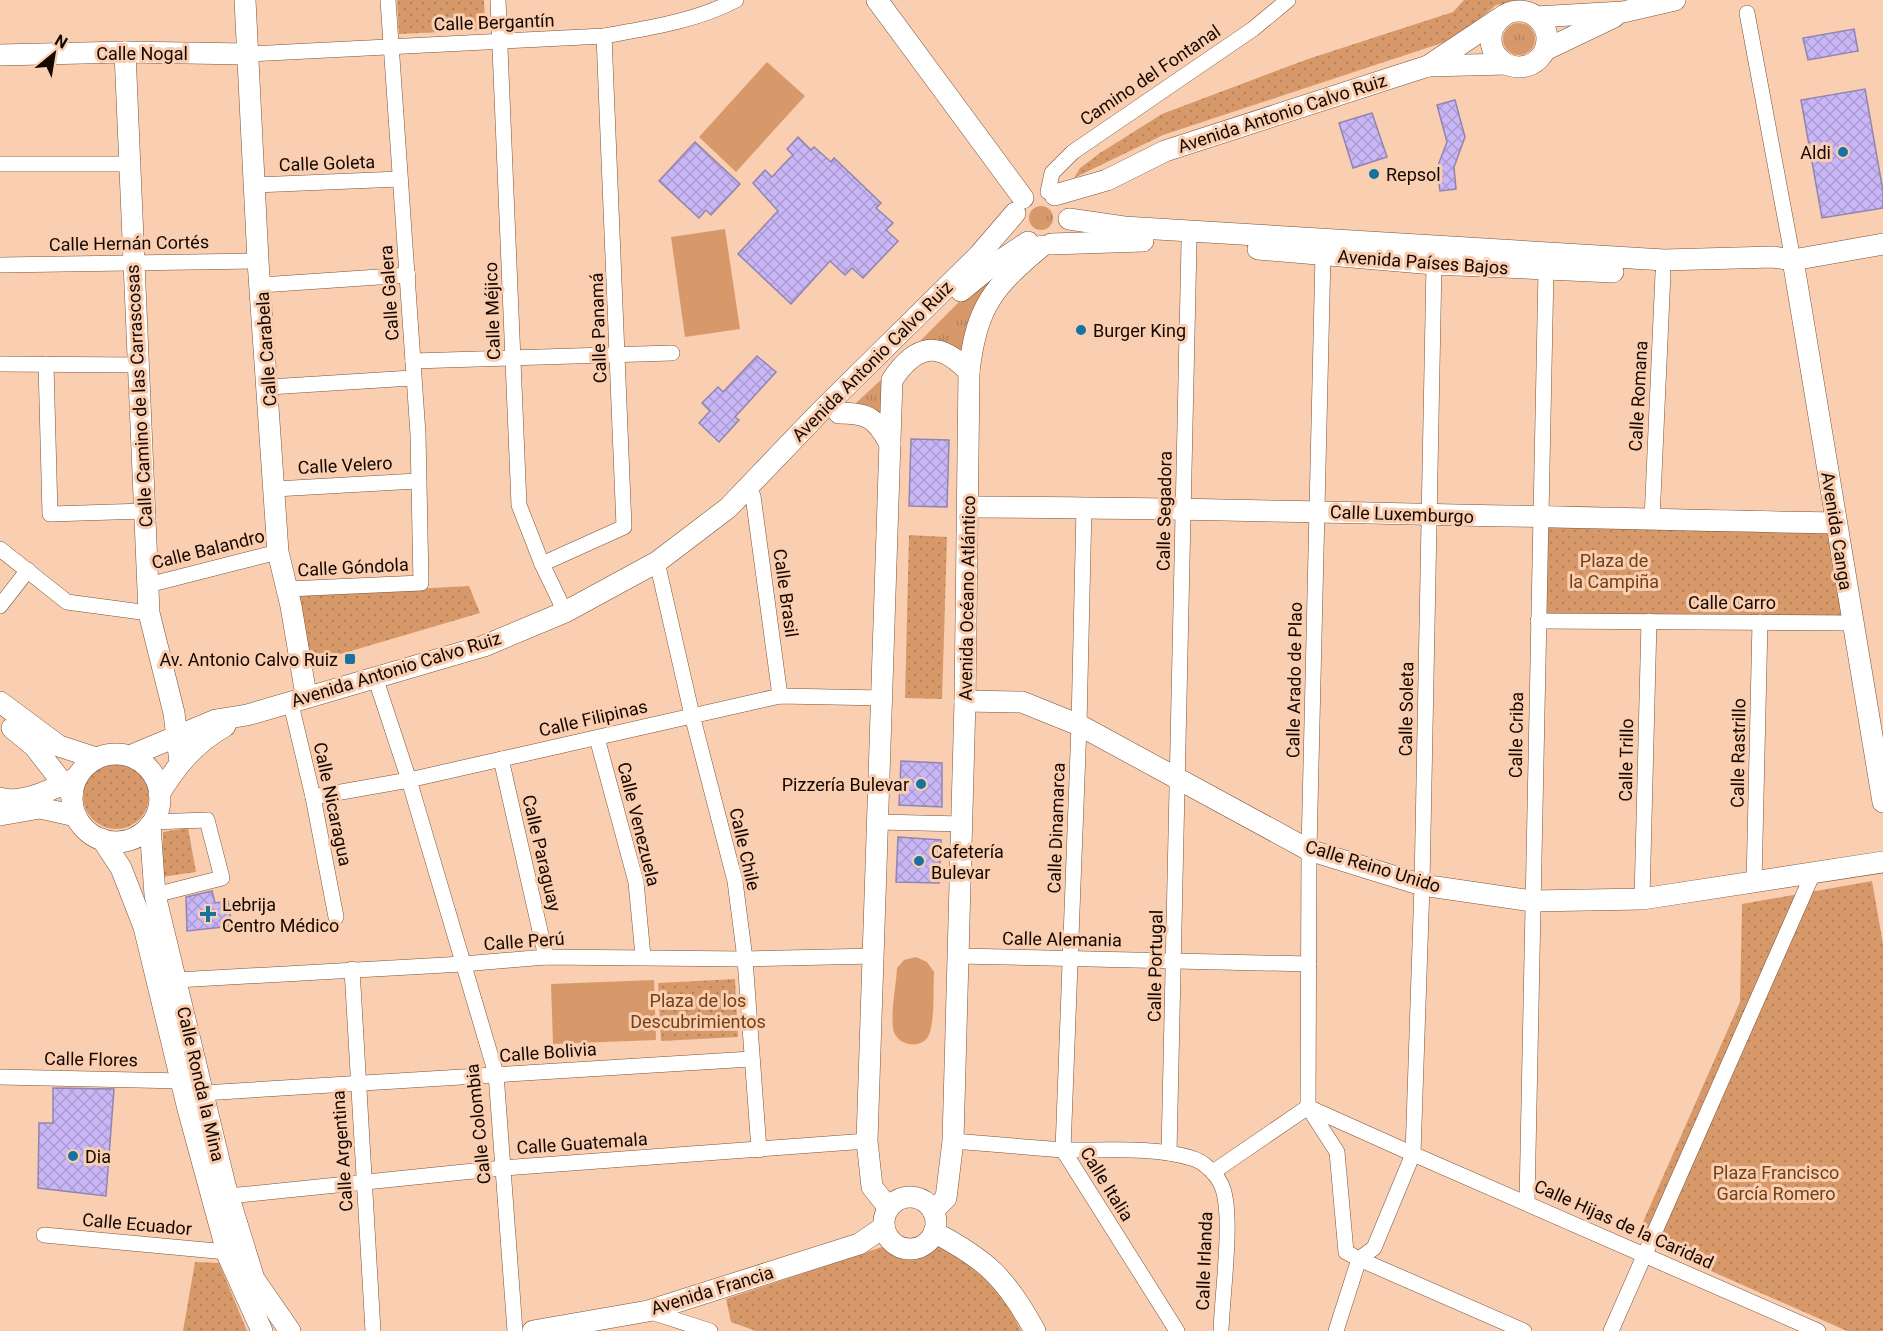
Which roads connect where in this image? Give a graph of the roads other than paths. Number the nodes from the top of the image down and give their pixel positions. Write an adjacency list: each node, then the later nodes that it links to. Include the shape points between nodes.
1 (245, 0): 17 (street, Calle Carabela)
2 (388, 0): 14 (street, Calle Galera)
3 (498, 0): 13 (street, Calle Méjico)
4 (736, 0): 12 (street, Calle Bergantín, via 720,9 661,26)
5 (877, 0): 27 (street)
6 (1288, 0): 26 (street, Camino del Fontanal, via 1073,152 1052,173)
7 (1675, 0): 8 (street)
8 (1623, 12): 10 (street); 15 (street)
9 (1747, 13): 33 (street)
10 (1536, 16): 11 (street, via 1518,11); 15 (street, via 1546,32)
11 (1500, 18): 19 (street, via 1491,34 1491,43 1500,59); 20 (street, Avenida Antonio Calvo Ruiz)
12 (604, 36): 13 (street, Calle Bergantín); 44 (street, Calle Panamá)
13 (500, 42): 14 (street, Calle Bergantín); 46 (street, Calle Méjico)
14 (389, 45): 17 (street, Calle Bergantín); 23 (street, Calle Galera)
15 (1545, 50): 19 (street, via 1525,66)
16 (125, 52): 17 (street, Calle Nogal); 18 (street, Calle Nogal); 22 (street, Calle Camino de las Carrascosas)
17 (247, 54): 25 (street, Calle Carabela)
18 (0, 55)
19 (1508, 64): 20 (street, Avenida Antonio Calvo Ruiz)
20 (1428, 66): 24 (street, Avenida Antonio Calvo Ruiz, via 1165,151)
21 (0, 164): 22 (street)
22 (128, 164): 35 (street, Calle Camino de las Carrascosas)
23 (400, 179): 25 (street, Calle Goleta); 40 (street, Calle Galera)
24 (1107, 180): 26 (street, Avenida Antonio Calvo Ruiz); 28 (street, Avenida Antonio Calvo Ruiz)
25 (255, 185): 34 (street, Calle Carabela)
26 (1051, 193): 27 (street, via 1039,191); 28 (street, via 1064,202)
27 (1019, 206): 30 (street, via 1017,230); 42 (street, Avenida Antonio Calvo Ruiz, via 979,255)
28 (1068, 216): 30 (street, via 1064,234); 33 (street, Avenida Países Bajos, via 1124,227 1548,254 1664,260)
29 (1189, 243): 30 (street, Avenida Países Bajos); 32 (street, Avenida Países Bajos); 63 (street, Calle Segadora)
30 (1041, 244): 45 (street, Avenida Antonio Calvo Ruiz, via 989,268); 51 (street, Avenida Océano Atlántico, via 991,296 972,343)
31 (1883, 244): 33 (street, Avenida Países Bajos)
32 (1323, 254): 36 (street, Avenida Países Bajos); 65 (street, Calle Arado de Plao)
33 (1793, 260): 39 (street, Avenida Países Bajos, via 1774,271); 69 (street, Avenida Canga)
34 (258, 261): 35 (street, Calle Hernán Cortés); 41 (street, Calle Carabela)
35 (133, 263): 37 (street, Calle Hernán Cortés); 50 (street, Calle Camino de las Carrascosas)
36 (1434, 264): 38 (street, Avenida Países Bajos); 66 (street, Calle Soleta)
37 (0, 265)
38 (1546, 270): 39 (street, Avenida Países Bajos); 67 (street, Calle Criba)
39 (1663, 273): 68 (street, Calle Romana)
40 (408, 275): 41 (street); 47 (street, Calle Galera)
41 (261, 285): 54 (street, Calle Carabela)
42 (900, 333): 45 (street); 62 (street, Avenida Antonio Calvo Ruiz)
43 (672, 353): 44 (street)
44 (619, 354): 46 (street); 73 (street, Calle Panamá, via 624,527)
45 (896, 355): 53 (street); 55 (street, Avenida Antonio Calvo Ruiz)
46 (513, 358): 47 (street); 73 (street, Calle Méjico, via 519,505)
47 (412, 361): 52 (street, Calle Galera)
48 (0, 364): 49 (street)
49 (46, 364): 50 (street); 64 (street, via 50,514)
50 (139, 365): 64 (street, Calle Camino de las Carrascosas)
51 (969, 372): 53 (street, via 957,358 932,350 917,352 904,362); 60 (street, Avenida Océano Atlántico)
52 (412, 378): 54 (street); 57 (street, Calle Galera, via 418,434)
53 (892, 380): 56 (street)
54 (269, 387): 58 (street, Calle Carabela)
55 (839, 413): 56 (street, via 869,417); 59 (street, Avenida Antonio Calvo Ruiz)
56 (890, 444): 88 (street)
57 (417, 481): 58 (street, Calle Velero); 75 (street, Calle Galera)
58 (275, 489): 71 (street, Calle Carabela)
59 (753, 496): 62 (street, Avenida Antonio Calvo Ruiz); 86 (street, Calle Brasil)
60 (969, 507): 61 (street, Calle Luxemburgo); 90 (street, Avenida Océano Atlántico)
61 (1084, 507): 63 (street, Calle Luxemburgo); 94 (street, Calle Dinamarca)
62 (728, 508): 72 (street, Avenida Antonio Calvo Ruiz)
63 (1184, 508): 65 (street, Calle Luxemburgo); 102 (street, Calle Segadora)
64 (145, 511): 76 (street, Calle Camino de las Carrascosas)
65 (1318, 511): 66 (street, Calle Luxemburgo); 114 (street, Calle Arado de Plao)
66 (1430, 514): 67 (street, Calle Luxemburgo); 118 (street, Calle Soleta)
67 (1540, 518): 68 (street, Calle Luxemburgo); 81 (street, Calle Criba)
68 (1652, 520): 69 (street, Calle Luxemburgo)
69 (1836, 523): 84 (street, Avenida Canga)
70 (0, 549): 74 (street)
71 (278, 552): 76 (street, Calle Balandro); 77 (street, Calle Carabela)
72 (657, 562): 79 (street, Avenida Antonio Calvo Ruiz); 92 (street, Calle Chile)
73 (542, 564): 79 (street, Calle Méjico)
74 (27, 570): 78 (street); 80 (street, via 67,602)
75 (421, 583): 77 (street, Calle Góndola)
76 (148, 585): 80 (street, Calle Camino de las Carrascosas)
77 (287, 589): 87 (street, Calle Carabela)
78 (0, 606)
79 (565, 612): 85 (street, Avenida Antonio Calvo Ruiz, via 484,646)
80 (149, 613): 95 (street, Calle Camino de las Carrascosas)
81 (1538, 621): 82 (street, Calle Carro); 121 (street, Calle Criba)
82 (1649, 621): 83 (street, Calle Carro); 120 (street, Calle Trillo)
83 (1760, 622): 84 (street, Calle Carro); 117 (street, Calle Rastrillo)
84 (1853, 623): 107 (street, Avenida Canga)
85 (375, 677): 87 (street, Avenida Antonio Calvo Ruiz); 101 (street, Calle Colombia)
86 (780, 696): 88 (street, Calle Filipinas); 92 (street, Calle Filipinas)
87 (298, 698): 91 (street, Avenida Antonio Calvo Ruiz); 105 (street, Calle Nicaragua)
88 (884, 698): 110 (street)
89 (0, 702): 98 (street, via 59,746)
90 (965, 702): 94 (street, Calle Reino Unido, via 1022,702); 112 (street, Avenida Océano Atlántico)
91 (247, 715): 95 (street, Avenida Antonio Calvo Ruiz, via 216,720); 100 (street, Avenida Antonio Calvo Ruiz, via 208,736)
92 (692, 715): 96 (street, Calle Filipinas); 127 (street, Calle Chile, via 735,881)
93 (0, 718): 103 (street)
94 (1079, 725): 102 (street, Calle Reino Unido); 128 (street, Calle Dinamarca)
95 (177, 736): 97 (street, Avenida Antonio Calvo Ruiz); 100 (street)
96 (597, 738): 99 (street, Calle Filipinas); 123 (street, Calle Venezuela, via 636,882)
97 (130, 756): 98 (street); 104 (street, via 150,771)
98 (96, 758): 103 (street, via 84,766)
99 (501, 759): 101 (street, Calle Filipinas); 126 (street, Calle Paraguay)
100 (180, 762): 104 (street, Avenida Antonio Calvo Ruiz)
101 (409, 780): 105 (street, Calle Filipinas); 130 (street, Calle Colombia)
102 (1178, 780): 114 (street, Calle Reino Unido); 129 (street, Calle Portugal)
103 (71, 785): 106 (street, via 10,801); 109 (street)
104 (159, 794): 111 (street)
105 (313, 797): 122 (street, Calle Nicaragua)
106 (0, 798)
107 (1883, 802)
108 (0, 815): 109 (street, via 40,808)
109 (76, 816): 113 (street, via 87,830)
110 (879, 822): 112 (street); 124 (street)
111 (151, 824): 113 (street, via 128,840); 119 (street, Calle Ronda la Mina); 119 (street, via 207,820 222,878)
112 (962, 824): 125 (street, Avenida Océano Atlántico)
113 (102, 839): 137 (street, Calle Ronda la Mina, via 121,867 144,927)
114 (1310, 850): 118 (street, Calle Reino Unido); 131 (street, Calle Arado de Plao)
115 (1883, 862): 116 (street, Calle Reino Unido)
116 (1814, 871): 117 (street, Calle Reino Unido); 157 (street)
117 (1754, 884): 120 (street, Calle Reino Unido)
118 (1422, 885): 121 (street, Calle Reino Unido); 146 (street, Calle Soleta)
119 (155, 895): 133 (street, Calle Ronda la Mina)
120 (1642, 899): 121 (street, Calle Reino Unido)
121 (1532, 901): 151 (street, Calle Criba)
122 (336, 917)
123 (643, 956): 126 (street, Calle Perú); 127 (street, Calle Perú)
124 (875, 956): 127 (street, Calle Perú); 141 (street)
125 (958, 956): 128 (street, Calle Alemania); 142 (street, Avenida Océano Atlántico)
126 (546, 957): 130 (street, Calle Perú)
127 (745, 959): 134 (street, Calle Chile)
128 (1070, 959): 129 (street, Calle Alemania); 144 (street, Calle Dinamarca)
129 (1175, 961): 131 (street, Calle Alemania); 145 (street, Calle Portugal)
130 (463, 964): 132 (street, Calle Perú); 135 (street, Calle Colombia)
131 (1309, 964): 140 (street, Calle Arado de Plao)
132 (352, 969): 133 (street, Calle Perú); 138 (street, Calle Argentina)
133 (176, 980): 139 (street, Calle Ronda la Mina)
134 (751, 1059): 135 (street, Calle Bolivia); 143 (street, Calle Chile)
135 (496, 1074): 138 (street, Calle Bolivia); 147 (street, Calle Colombia)
136 (0, 1077): 137 (street, Calle Flores)
137 (182, 1081): 156 (street, Calle Ronda la Mina)
138 (357, 1083): 139 (street, Calle Bolivia); 149 (street, Calle Argentina)
139 (203, 1093): 150 (street, Calle Ronda la Mina)
140 (1308, 1107): 146 (street, Calle Hijas de la Caridad); 148 (street); 158 (street, via 1337,1152 1346,1252)
141 (867, 1141): 143 (street, Calle Guatemala); 153 (street, via 872,1187)
142 (953, 1141): 144 (street, Calle Italia); 152 (street, Avenida Océano Atlántico, via 945,1198)
143 (759, 1150): 147 (street, Calle Guatemala)
144 (1063, 1150): 145 (street); 167 (street, Calle Italia)
145 (1169, 1153): 148 (street, via 1194,1158)
146 (1413, 1154): 151 (street, Calle Hijas de la Caridad); 158 (street, via 1374,1248)
147 (503, 1168): 149 (street, Calle Guatemala); 163 (street, Calle Colombia)
148 (1213, 1172): 168 (street, Calle Irlanda, via 1223,1187 1227,1208)
149 (364, 1182): 150 (street, Calle Guatemala); 162 (street, Calle Argentina)
150 (229, 1196): 161 (street, Calle Ronda la Mina, via 254,1279)
151 (1527, 1202): 157 (street, Calle Hijas de la Caridad)
152 (933, 1211): 153 (street, via 918,1197 910,1196 901,1198); 154 (street)
153 (886, 1217): 154 (street, via 893,1243 909,1249 925,1244); 159 (street, Avenida Francia, via 859,1244)
154 (934, 1232): 166 (street, via 971,1252 997,1273 1017,1298)
155 (44, 1235): 156 (street, Calle Ecuador)
156 (227, 1252): 160 (street, Calle Ronda la Mina)
157 (1644, 1256): 171 (street); 172 (street, Calle Hijas de la Caridad)
158 (1359, 1259): 169 (street); 170 (street)
159 (648, 1311): 164 (street, Avenida Francia); 165 (street)
160 (262, 1331)
161 (290, 1331)
162 (373, 1331)
163 (515, 1331)
164 (533, 1331)
165 (711, 1331)
166 (1035, 1331)
167 (1177, 1331)
168 (1221, 1331)
169 (1336, 1331)
170 (1524, 1331)
171 (1611, 1331)
172 (1818, 1331)

